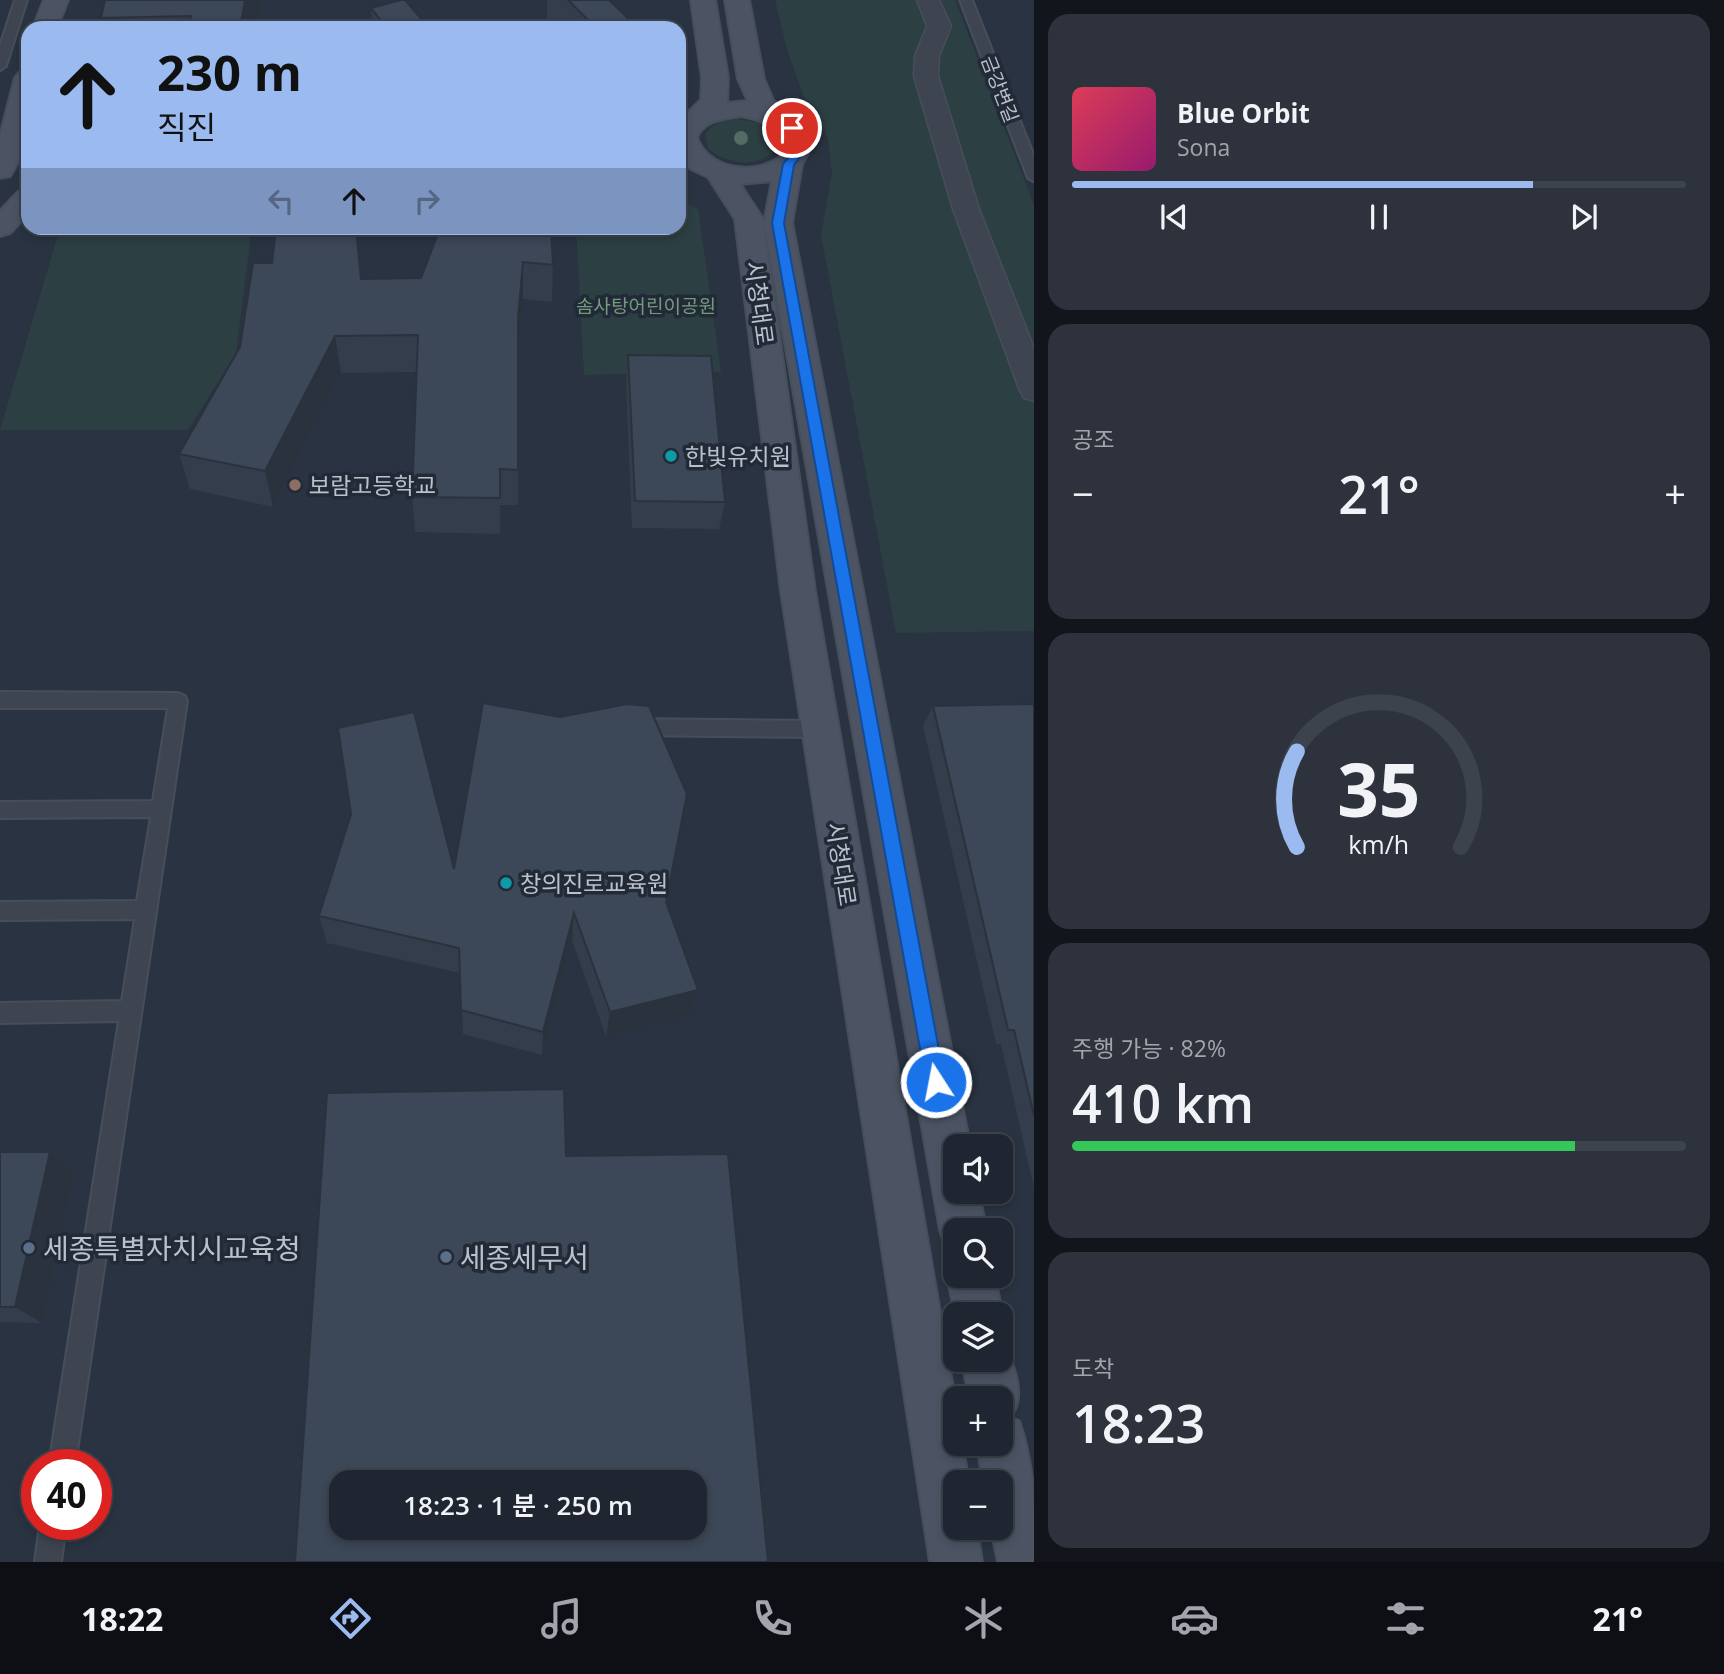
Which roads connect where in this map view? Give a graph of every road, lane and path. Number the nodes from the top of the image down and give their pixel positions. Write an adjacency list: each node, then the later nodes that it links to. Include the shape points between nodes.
1 (21, 0): 8 (lane)
2 (56, 0): 7 (street)
3 (703, 0): 11 (street, via 715,78 714,102)
4 (737, 0): 10 (street, via 751,79 762,103)
5 (928, 0): 18 (street, via 939,26 927,56 926,76 966,209)
6 (966, 0): 15 (lane, 금강변길)
7 (48, 21)
8 (0, 66)
9 (21, 110): 14 (street)
10 (779, 118): 11 (street, via 760,111 719,109); 13 (street, via 792,128 798,141 798,153)
11 (690, 123)
12 (697, 164): 13 (street, via 757,176); 21 (street, 시청대로, via 748,219)
13 (789, 164): 28 (street, 시청대로, via 778,223)
14 (0, 170)
15 (1034, 178)
16 (21, 205): 17 (street)
17 (0, 227)
18 (1034, 391)
19 (0, 700): 22 (lane, via 178,701)
20 (629, 727): 21 (lane)
21 (820, 729): 33 (street, 시청대로)
22 (162, 809): 23 (lane); 24 (lane)
23 (0, 810)
24 (146, 910): 25 (lane); 26 (lane)
25 (0, 911)
26 (131, 1011): 27 (lane); 29 (lane)
27 (0, 1013)
28 (946, 1134)
29 (64, 1449)
30 (1004, 1456): 34 (street)
31 (51, 1540): 32 (lane)
32 (48, 1562)
33 (956, 1562)
34 (1024, 1562)

